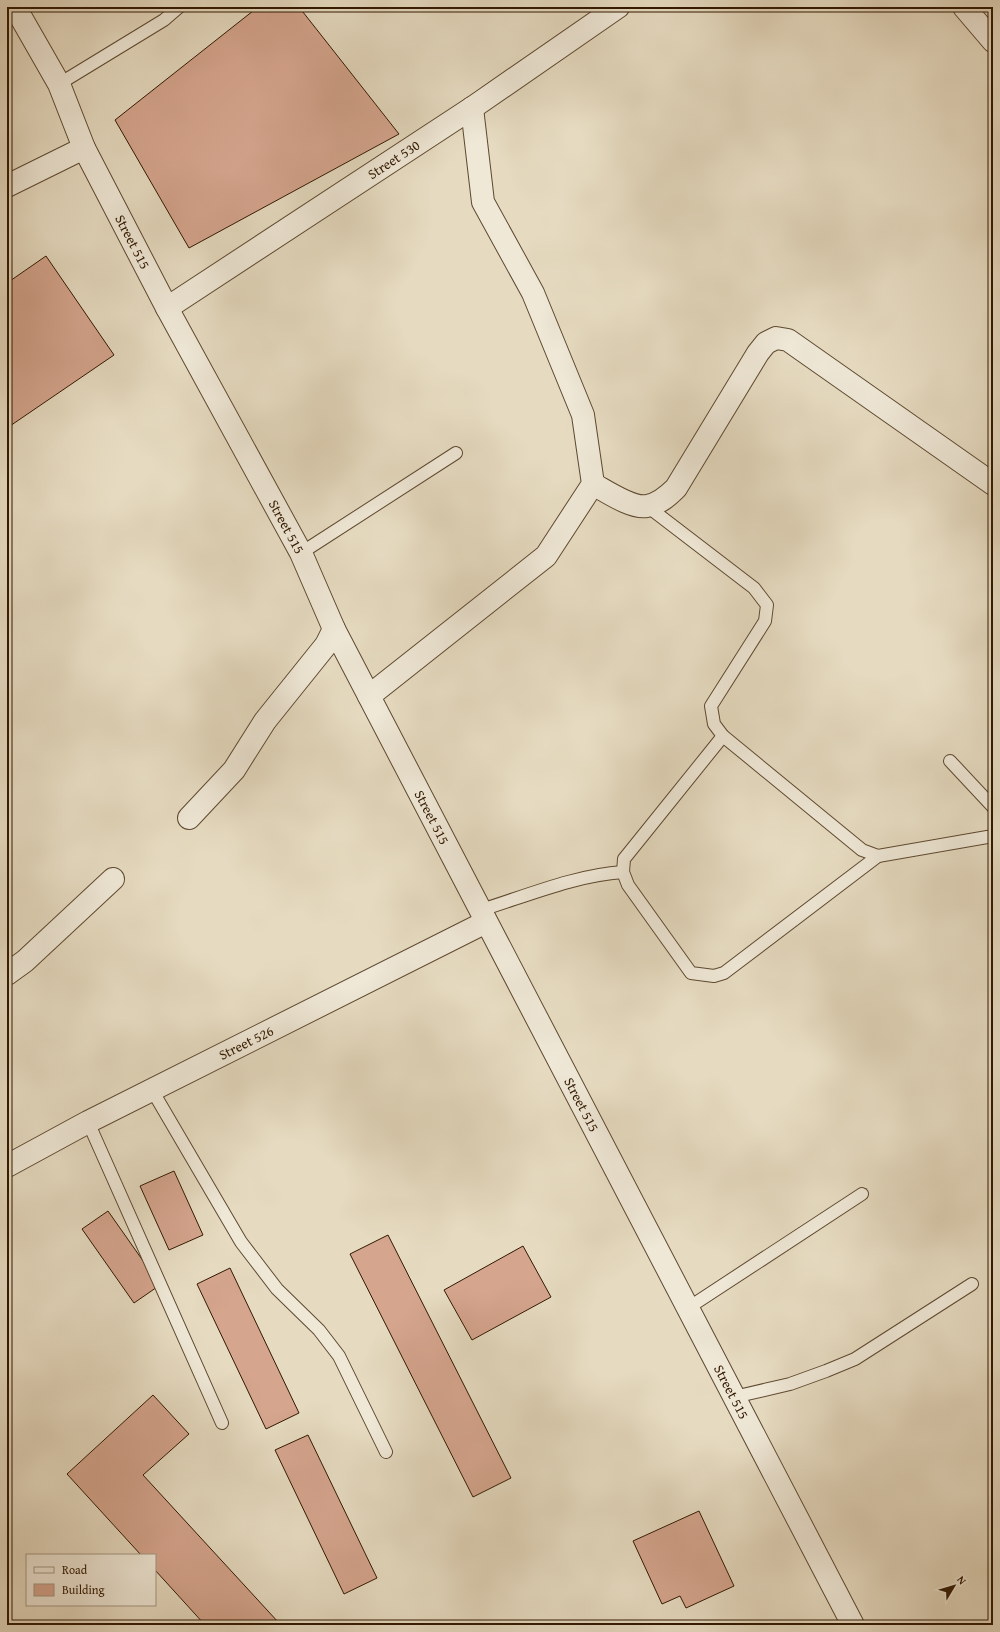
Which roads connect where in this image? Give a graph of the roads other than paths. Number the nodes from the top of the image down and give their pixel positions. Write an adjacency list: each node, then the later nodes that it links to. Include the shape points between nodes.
1 (15, 7): 6 (street, Street 515)
2 (179, 7): 6 (lane, via 164,20)
3 (618, 7): 7 (street, Street 530)
4 (964, 7): 5 (street)
5 (993, 41)
6 (59, 84): 8 (street, Street 515)
7 (472, 108): 10 (street, Street 530); 12 (street, via 483,202 533,293 583,415)
8 (84, 148): 9 (street); 10 (street, Street 515)
9 (7, 186)
10 (167, 308): 15 (street, Street 515)
11 (456, 453): 15 (lane)
12 (592, 484): 14 (street, via 636,506); 17 (street, via 546,556)
13 (993, 484): 14 (street, via 788,340 776,338 766,343 758,353 676,488 663,500)
14 (647, 506): 18 (lane, via 754,588 767,605 765,621 711,706 714,724)
15 (301, 553): 16 (street, Street 515)
16 (334, 629): 17 (street, Street 515); 21 (street, via 326,646 265,721 234,770)
17 (369, 696): 26 (street, Street 515)
18 (723, 736): 23 (lane, via 862,850); 24 (lane, via 624,860)
19 (950, 761): 20 (lane)
20 (993, 807)
21 (189, 818)
22 (993, 836): 23 (lane)
23 (878, 856): 24 (lane, via 724,973 714,976 691,973 628,886)
24 (623, 872): 26 (lane, via 604,873 557,886)
25 (113, 879): 27 (street, via 25,961)
26 (484, 916): 28 (street, Street 526); 33 (street, Street 515)
27 (7, 974)
28 (152, 1090): 29 (street, Street 526); 36 (lane, via 241,1242 277,1289 319,1330 340,1356)
29 (88, 1122): 30 (street, Street 526); 35 (lane)
30 (7, 1166)
31 (862, 1194): 33 (lane)
32 (972, 1284): 34 (lane, via 855,1359 790,1384)
33 (688, 1308): 34 (street, Street 515)
34 (734, 1397): 37 (street, Street 515)
35 (222, 1423)
36 (386, 1452)
37 (853, 1625)

